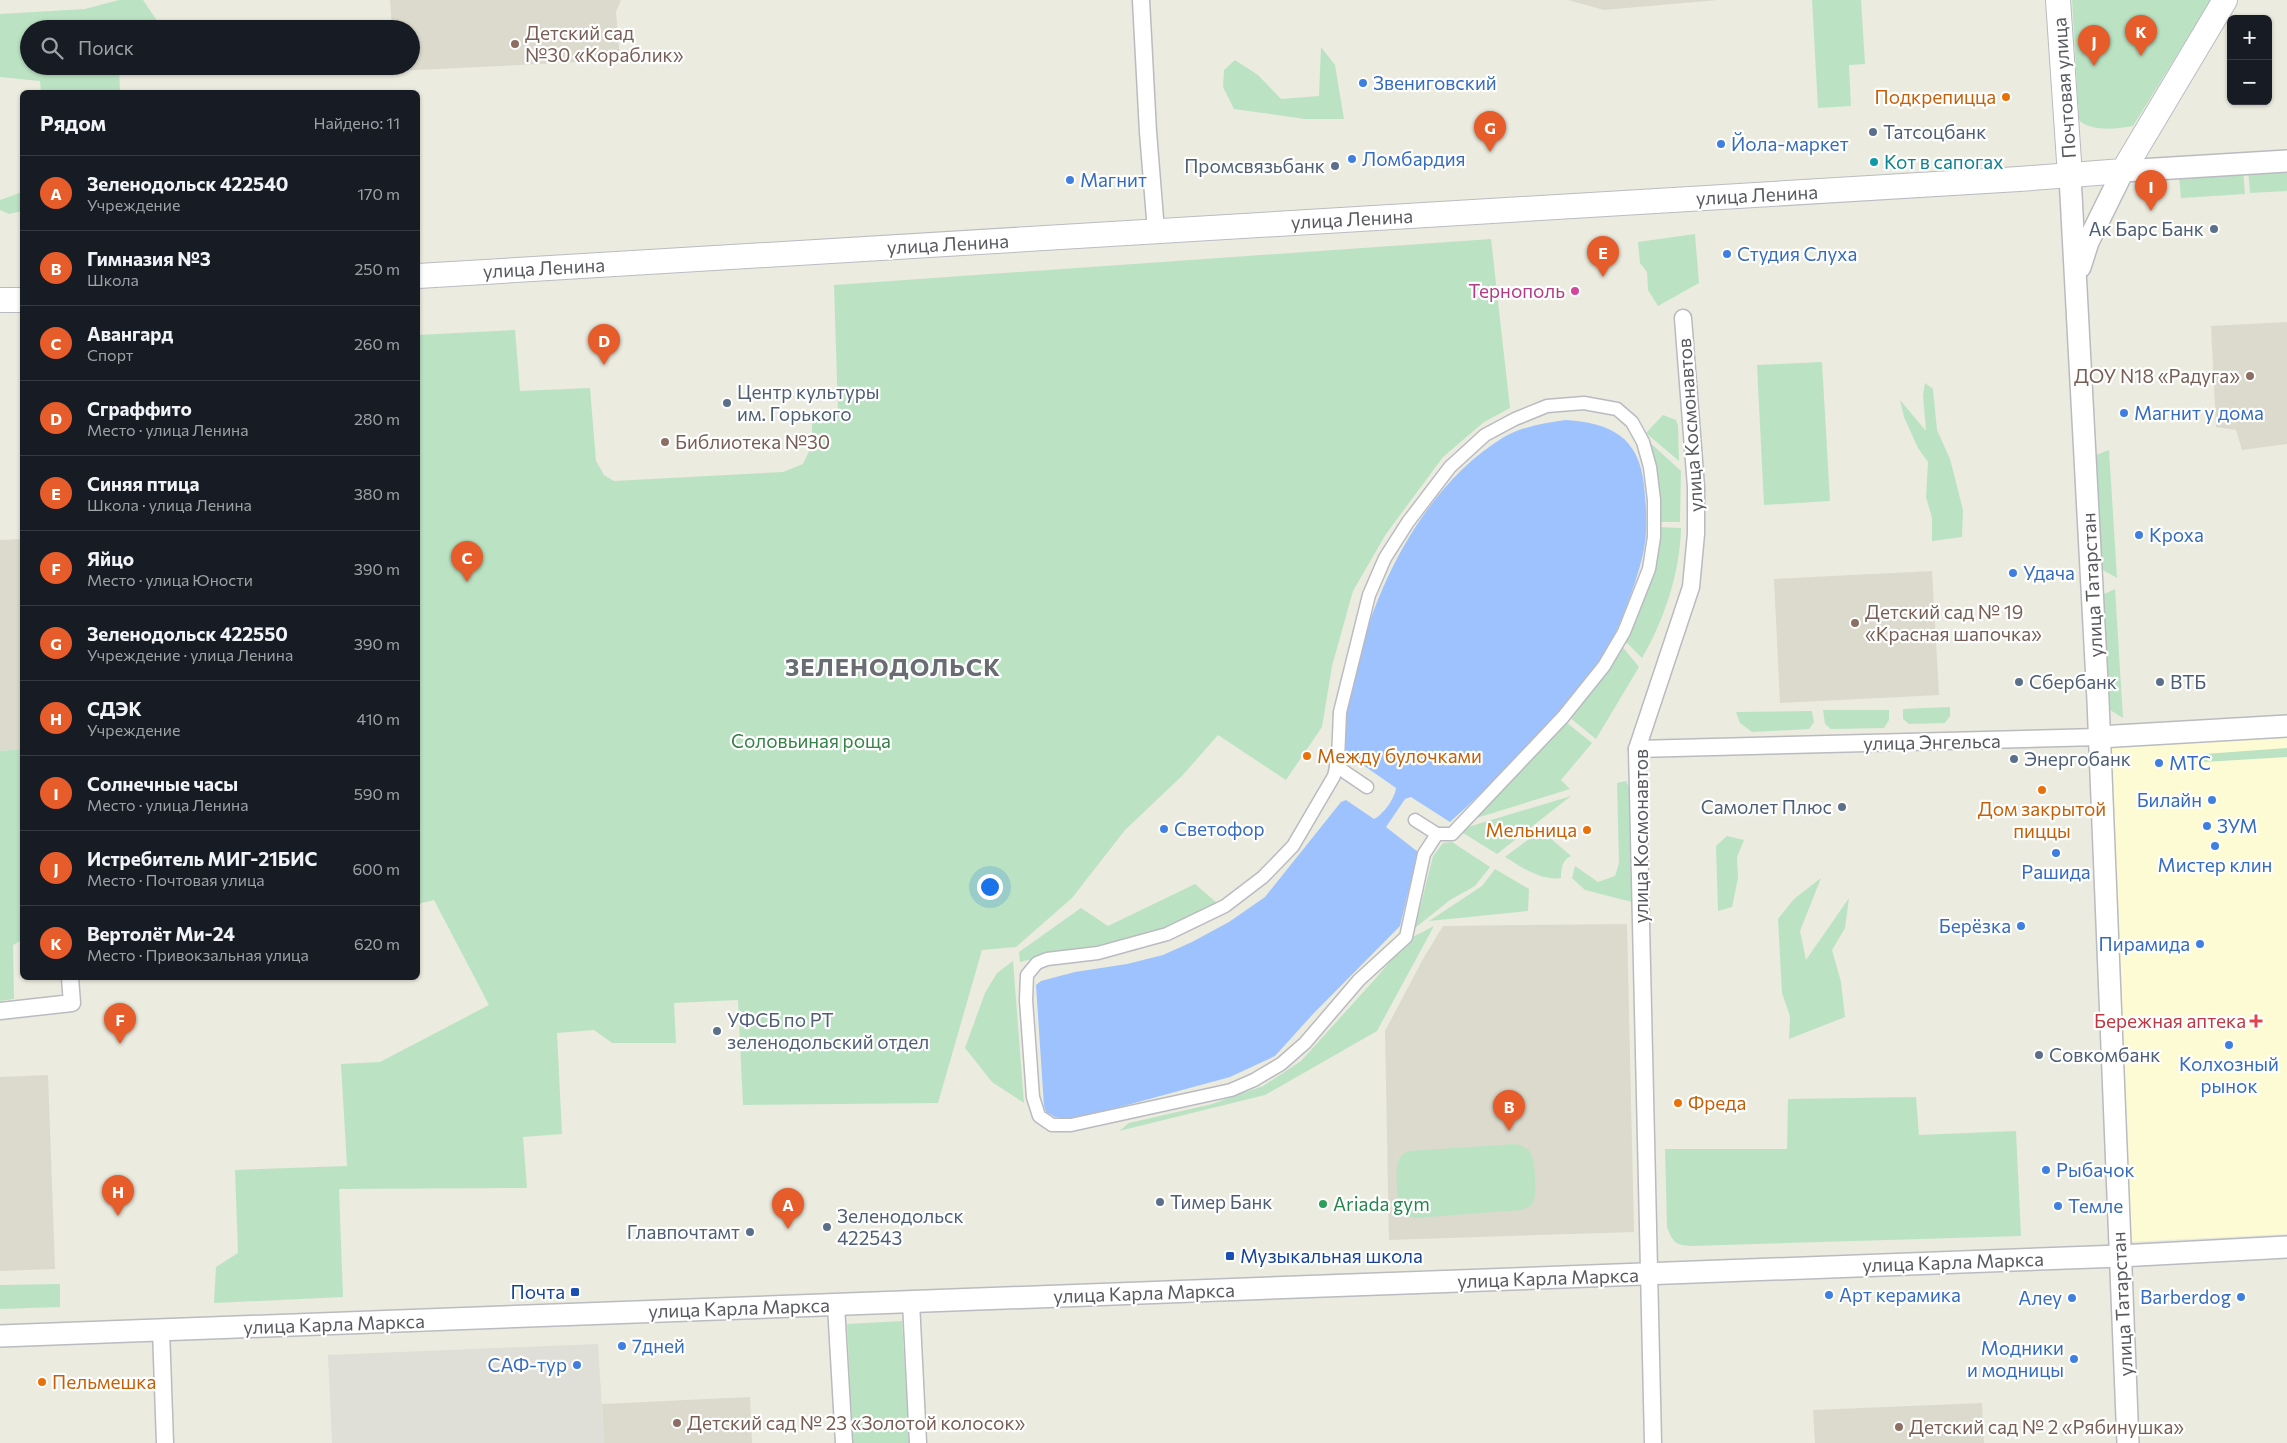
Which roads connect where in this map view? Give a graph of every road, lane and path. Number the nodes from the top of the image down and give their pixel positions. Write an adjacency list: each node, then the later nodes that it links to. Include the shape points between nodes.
1 (1141, 0): 7 (street)
2 (2058, 0): 6 (main road, Почтовая улица)
3 (2226, 0): 5 (main road)
4 (2287, 162): 5 (street, улица Ленина)
5 (2123, 171): 6 (main road, улица Ленина); 9 (street, via 2088,242)
6 (2070, 176): 7 (main road, улица Ленина); 9 (street, улица Татарстан)
7 (1156, 231): 8 (main road, улица Ленина)
8 (420, 276)
9 (2076, 279): 12 (street, улица Татарстан)
10 (1683, 318): 13 (street, улица Космонавтов, via 1696,488 1691,586)
11 (2287, 726): 12 (street, улица Энгельса)
12 (2099, 737): 13 (street, улица Энгельса); 21 (street, улица Татарстан)
13 (1637, 749): 22 (street, улица Космонавтов)
14 (1336, 766): 15 (street); 17 (street, via 1340,712 1369,595 1385,558 1450,466 1485,435 1546,406 1584,403 1618,409 1632,422 1643,442 1654,500 1654,537 1649,569 1624,632 1604,666 1563,717 1452,834); 17 (street, via 1320,803 1293,846 1264,877 1226,906 1167,934 1098,953 1037,962 1026,976 1026,1000 1034,1097 1039,1116 1052,1125 1080,1123 1231,1090 1282,1064 1305,1043 1359,980 1406,937 1424,854)
15 (1367, 787)
16 (1415, 820): 17 (street)
17 (1437, 834)
18 (70, 980): 19 (street, via 72,1003)
19 (0, 1011)
20 (2287, 1247): 21 (street, улица Карла Маркса)
21 (2120, 1256): 22 (street, улица Карла Маркса); 31 (street, улица Татарстан)
22 (1650, 1274): 23 (street, улица Карла Маркса); 30 (street, улица Космонавтов)
23 (911, 1302): 24 (street, улица Карла Маркса); 29 (street)
24 (836, 1305): 25 (street, улица Карла Маркса); 28 (street)
25 (161, 1330): 26 (street, улица Карла Маркса); 27 (street)
26 (0, 1336)
27 (165, 1443)
28 (844, 1443)
29 (918, 1443)
30 (1654, 1443)
31 (2128, 1443)

